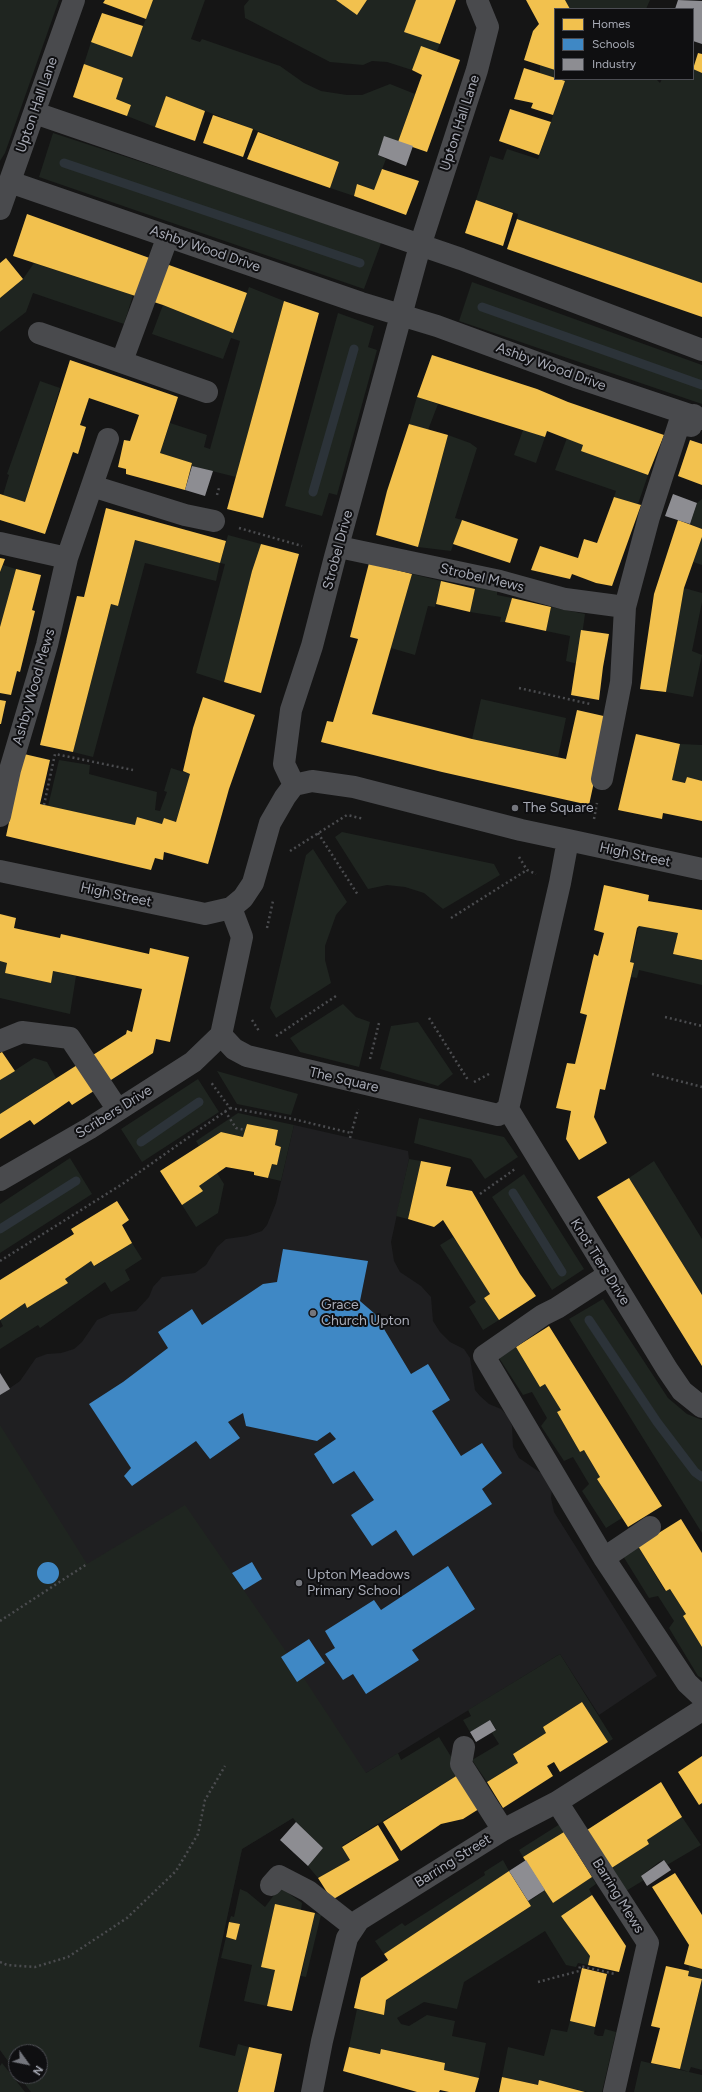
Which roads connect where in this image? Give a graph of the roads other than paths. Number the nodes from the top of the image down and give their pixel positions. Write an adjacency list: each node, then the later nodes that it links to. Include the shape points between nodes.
1 (74, 0): 3 (street, Upton Hall Lane)
2 (477, 0): 7 (street, Upton Hall Lane, via 488,27 477,70)
3 (35, 113): 4 (street, Upton Hall Lane); 7 (street)
4 (10, 182): 5 (street, Upton Hall Lane); 6 (street, Ashby Wood Drive)
5 (0, 209)
6 (168, 236): 8 (street, Ashby Wood Drive, via 361,303); 11 (street)
7 (420, 246): 8 (street); 10 (street)
8 (402, 314): 13 (street, Ashby Wood Drive, via 576,378); 18 (street, Strobel Drive)
9 (39, 333): 11 (street)
10 (702, 350)
11 (122, 362): 12 (street)
12 (207, 392)
13 (698, 417): 20 (street, via 691,426 679,424 649,517)
14 (108, 439): 15 (street, Ashby Wood Mews)
15 (92, 486): 16 (street); 19 (street, Ashby Wood Mews)
16 (214, 521)
17 (0, 543): 19 (street)
18 (339, 547): 20 (street, Strobel Mews, via 500,581 565,599); 22 (street, Strobel Drive, via 312,646 291,710 284,764)
19 (66, 558): 23 (street, Ashby Wood Mews, via 47,645 10,770)
20 (625, 607): 21 (street, via 621,682)
21 (602, 778)
22 (294, 785): 24 (street, via 312,781 354,787); 27 (street, via 270,823 253,883 243,898)
23 (0, 816)
24 (568, 840): 25 (street, High Street); 30 (street)
25 (702, 868)
26 (0, 871): 27 (street, High Street, via 205,914)
27 (231, 908): 28 (street, via 242,937)
28 (221, 1035): 30 (street, The Square, via 241,1053 265,1052 498,1115); 31 (street, Scribers Drive, via 193,1062)
29 (0, 1041): 31 (street, via 22,1032 70,1038)
30 (508, 1109): 33 (street, Knot Tiers Drive)
31 (118, 1110): 32 (street, Scribers Drive)
32 (0, 1180)
33 (608, 1274): 34 (street, Knot Tiers Drive, via 682,1391); 36 (street, via 484,1356)
34 (702, 1407)
35 (650, 1527): 36 (street)
36 (604, 1558): 37 (street, via 687,1683)
37 (702, 1697)
38 (702, 1710): 40 (street, Barring Street)
39 (464, 1747): 41 (street, via 461,1764)
40 (557, 1802): 41 (street, Barring Street); 45 (street, Barring Mews, via 648,1943)
41 (503, 1830): 43 (street, Barring Street, via 386,1902 359,1920)
42 (271, 1885): 43 (street, via 279,1876 308,1891)
43 (354, 1927): 44 (street, Barring Street, via 347,1938 332,1996)
44 (316, 2091)
45 (614, 2092)

